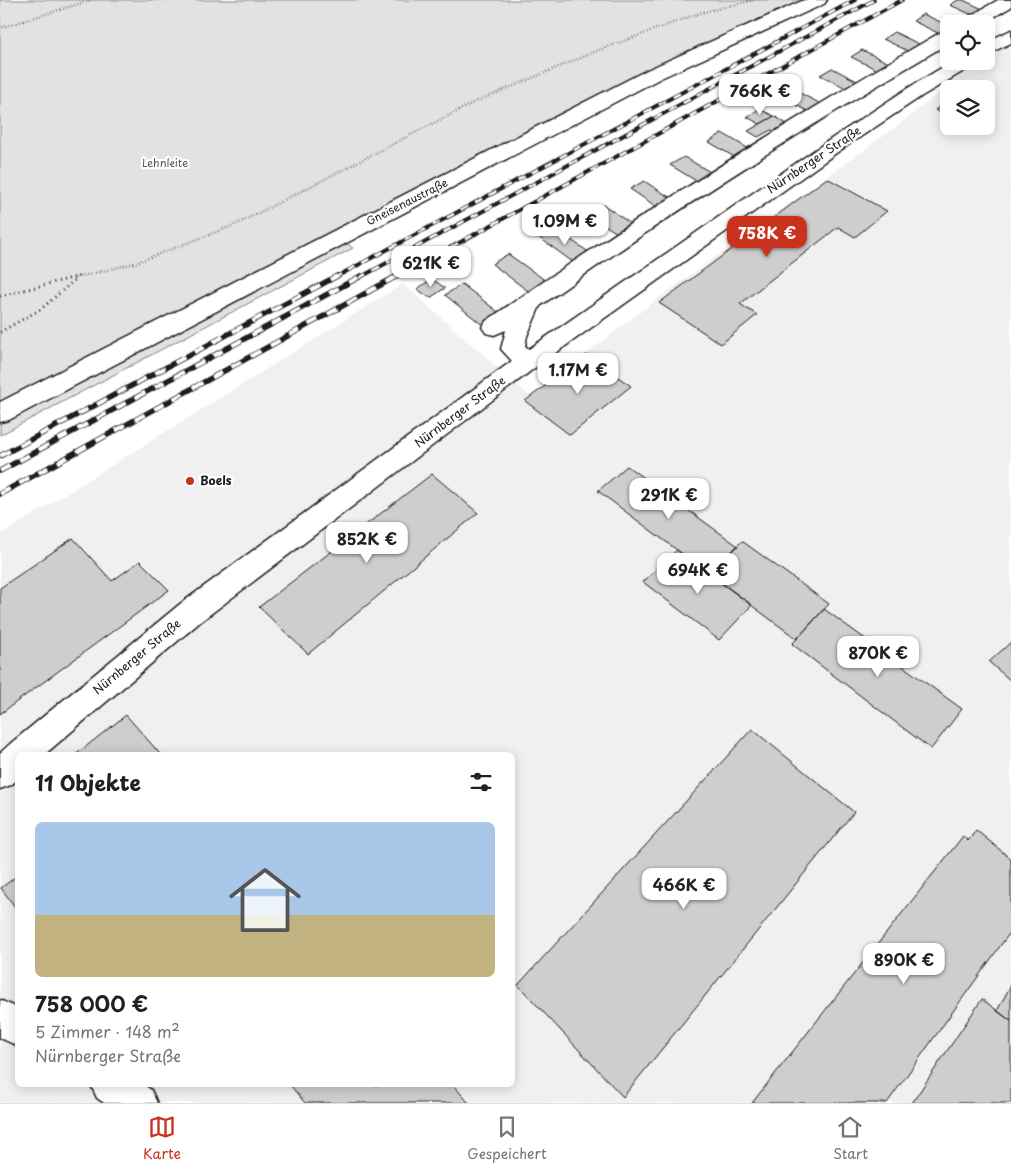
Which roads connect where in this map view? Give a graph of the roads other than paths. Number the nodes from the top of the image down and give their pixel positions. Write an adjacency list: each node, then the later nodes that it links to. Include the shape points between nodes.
1 (818, 0): 13 (street, Gneisenaustraße, via 654,74)
2 (1010, 0): 3 (street)
3 (984, 15)
4 (1011, 35): 6 (street)
5 (940, 40): 9 (street)
6 (995, 45)
7 (940, 64): 9 (street)
8 (946, 70): 12 (street, Nürnberger Straße)
9 (881, 74): 10 (street, via 662,211)
10 (531, 302): 11 (street); 12 (street, via 515,336 513,349)
11 (494, 328)
12 (528, 361): 14 (street, Nürnberger Straße, via 190,613)
13 (0, 413)
14 (25, 752)
15 (15, 761): 16 (street)
16 (0, 774)
17 (0, 1018): 18 (street)
18 (15, 1026)
19 (113, 1087): 20 (street)
20 (138, 1103)

